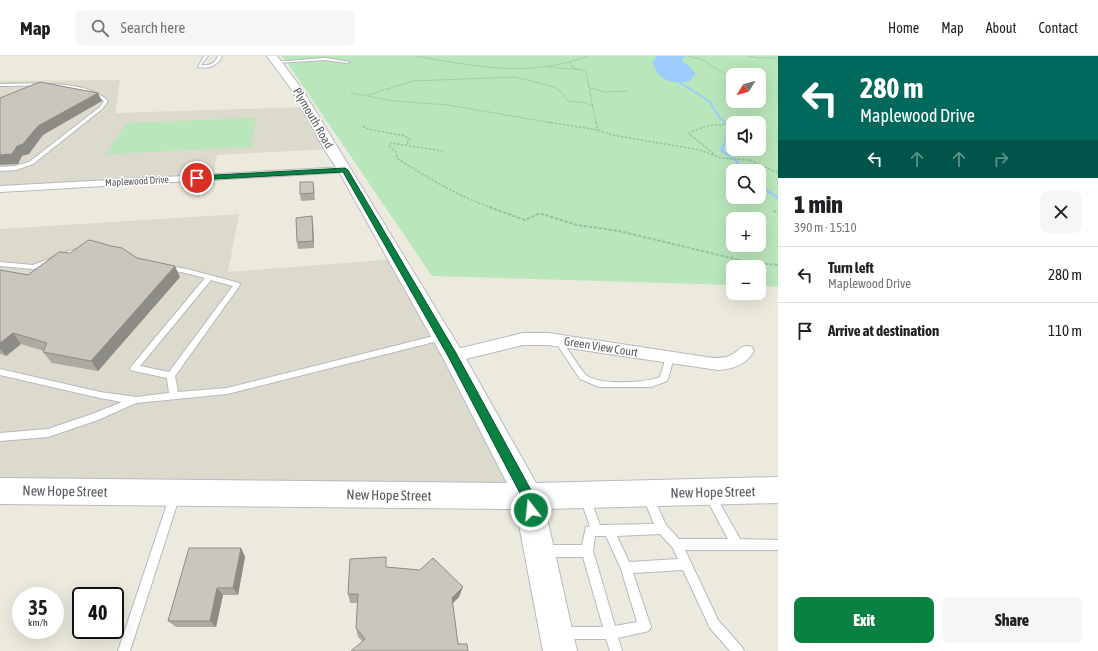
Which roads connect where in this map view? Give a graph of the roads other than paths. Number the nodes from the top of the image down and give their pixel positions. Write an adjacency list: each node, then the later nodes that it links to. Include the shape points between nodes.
1 (206, 56): 2 (lane, via 199,66 214,64)
2 (220, 56)
3 (274, 59): 4 (lane, via 325,59); 9 (street, Plymouth Road, via 297,89)
4 (348, 62)
5 (0, 85): 6 (lane)
6 (38, 85): 7 (lane); 8 (lane, via 87,90 99,93 106,101 102,108 30,163 16,168)
7 (26, 90)
8 (0, 169)
9 (345, 170): 10 (street, Maplewood Drive); 15 (street, Plymouth Road)
10 (0, 189)
11 (92, 247): 12 (lane, via 71,252 34,267)
12 (0, 264)
13 (157, 266): 14 (lane)
14 (209, 278): 21 (lane, via 237,285); 21 (lane, via 134,368)
15 (442, 336): 18 (street, Plymouth Road); 22 (lane, via 227,391)
16 (558, 340): 18 (street, Green View Court, via 523,339); 19 (street, Green View Court); 19 (lane, via 583,377 602,385 651,384 664,379)
17 (746, 351): 19 (street, Green View Court, via 741,358 728,364)
18 (453, 356): 31 (street, Plymouth Road)
19 (670, 357)
20 (0, 372): 23 (lane)
21 (171, 376): 22 (lane)
22 (174, 396): 23 (lane)
23 (136, 400): 24 (lane, via 48,433)
24 (0, 437)
25 (778, 490): 28 (street, New Hope Street)
26 (0, 491): 27 (street, New Hope Street)
27 (176, 492): 31 (street, New Hope Street); 44 (lane)
28 (708, 492): 29 (street, New Hope Street); 36 (lane)
29 (647, 493): 30 (street, New Hope Street); 32 (lane)
30 (584, 495): 31 (street, New Hope Street); 34 (lane)
31 (528, 496): 38 (street, Plymouth Road)
32 (662, 529): 33 (lane); 35 (lane)
33 (609, 530): 34 (lane); 41 (lane)
34 (597, 531): 39 (lane, via 590,531)
35 (677, 544): 36 (lane); 40 (lane)
36 (737, 544): 37 (lane)
37 (778, 545)
38 (539, 551): 39 (lane); 43 (street, Plymouth Road)
39 (587, 551): 42 (lane)
40 (686, 564): 41 (lane); 46 (lane, via 714,624)
41 (626, 568): 42 (lane, via 645,627)
42 (611, 633): 43 (lane); 45 (lane)
43 (558, 642)
44 (124, 651)
45 (616, 651)
46 (738, 651)

